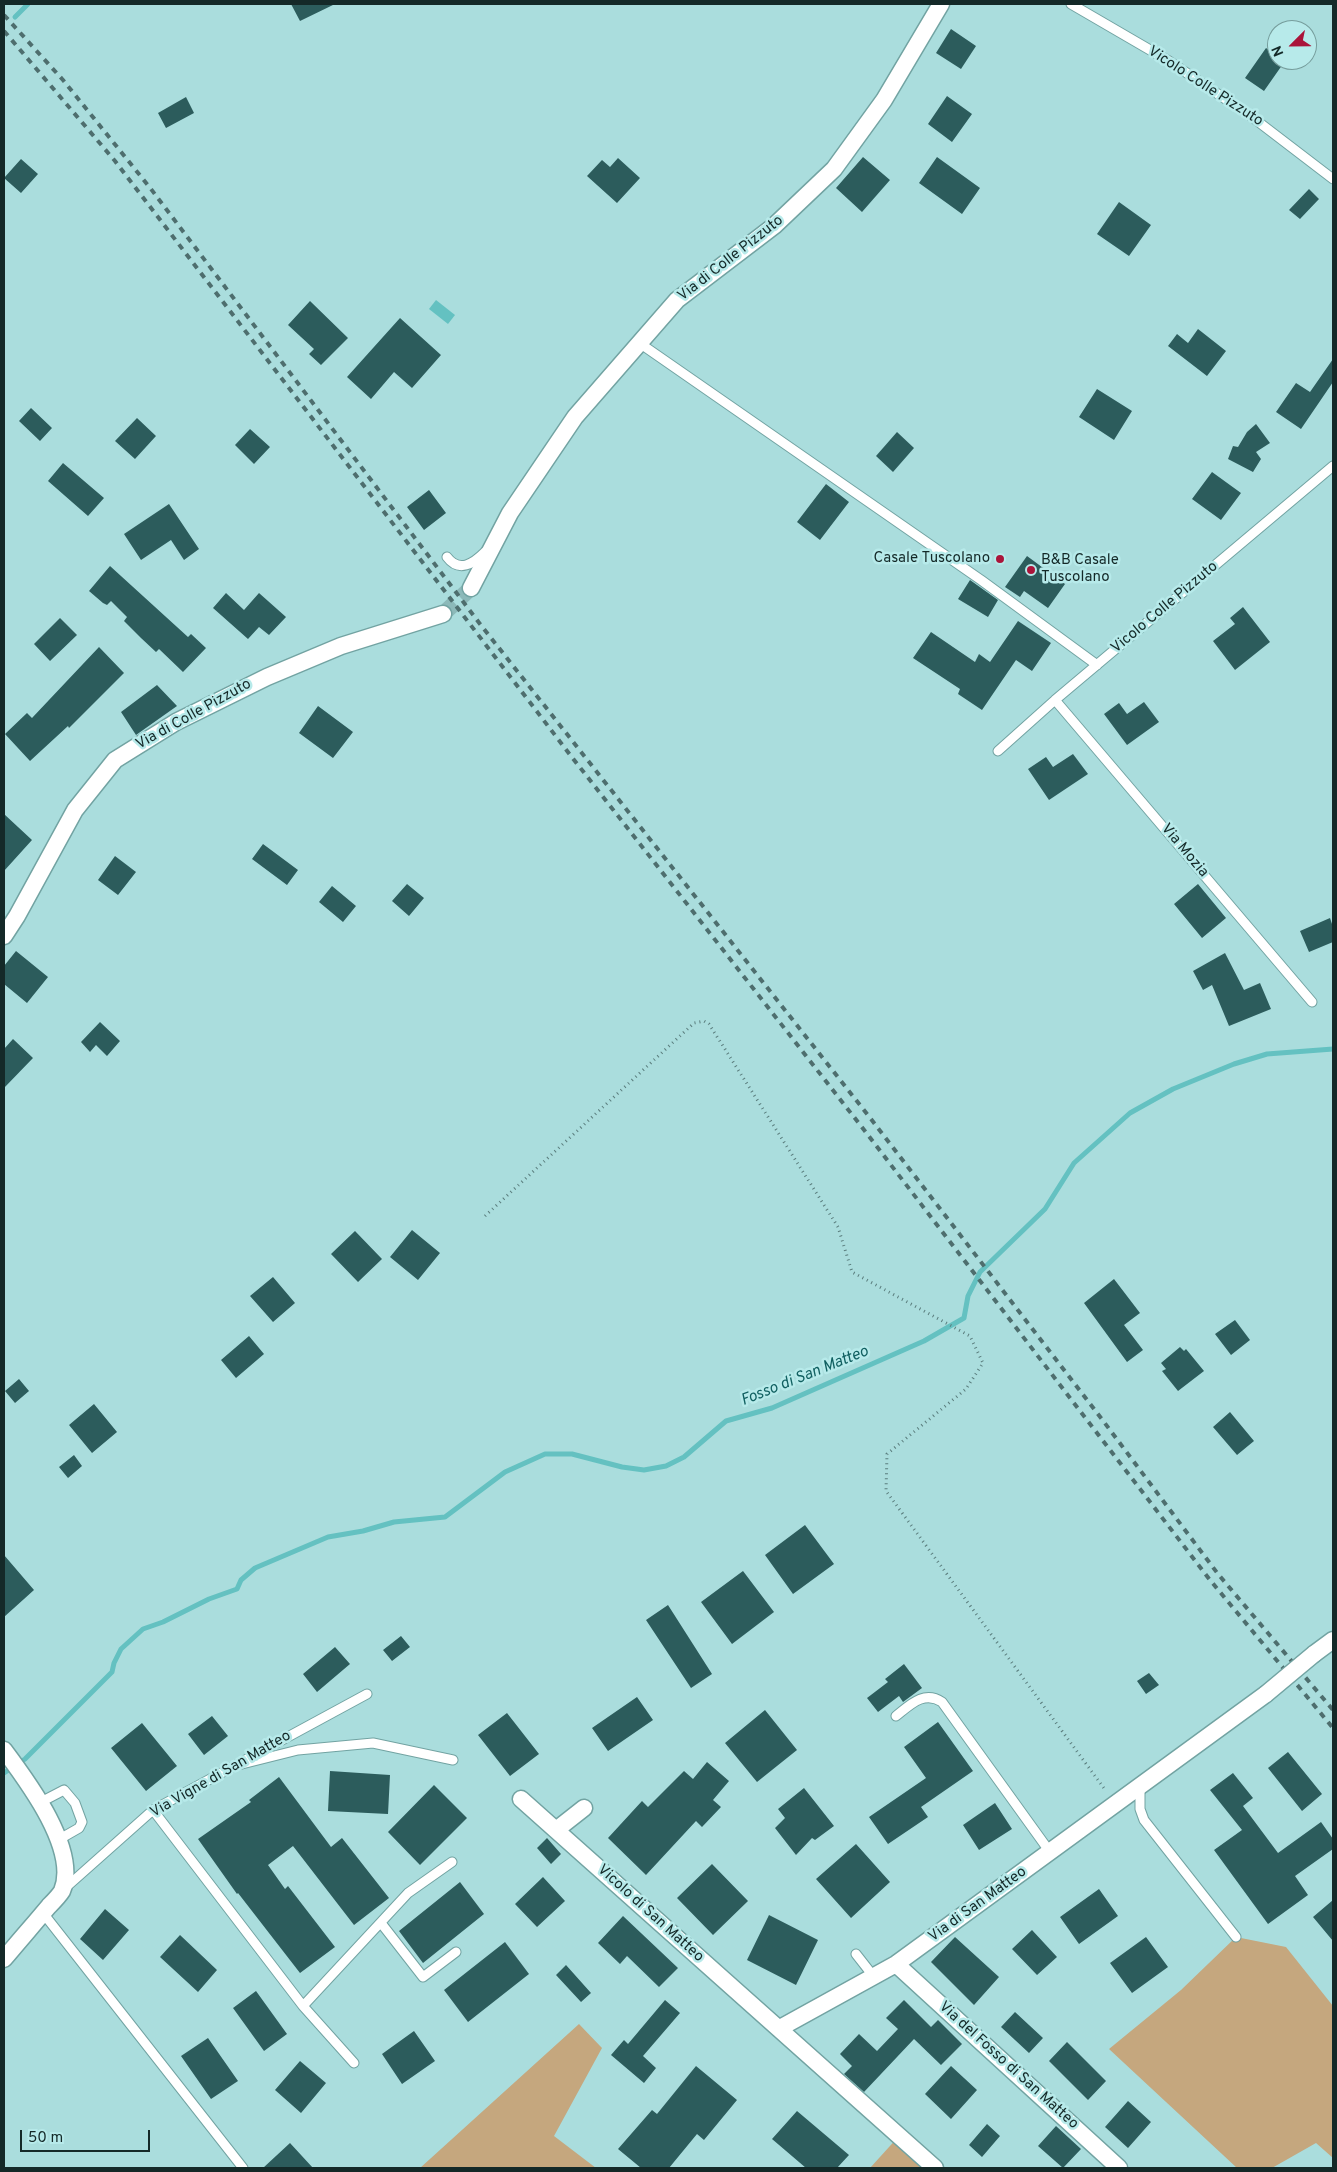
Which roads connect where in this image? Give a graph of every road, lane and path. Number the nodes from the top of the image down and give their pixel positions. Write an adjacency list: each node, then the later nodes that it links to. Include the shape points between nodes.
1 (941, 4): 4 (street, Via di Colle Pizzuto, via 884,100 834,169 774,226 686,292)
2 (1071, 4): 3 (lane, Vicolo Colle Pizzuto, via 1168,61 1245,112)
3 (1333, 179)
4 (638, 342): 6 (street, Via di Colle Pizzuto, via 575,417 510,513); 10 (lane, via 988,580)
5 (1333, 466): 10 (lane, Vicolo Colle Pizzuto)
6 (494, 543): 7 (lane, via 477,560 464,566 454,565); 8 (street, Via di Colle Pizzuto)
7 (447, 557)
8 (471, 588)
9 (443, 614): 13 (street, Via di Colle Pizzuto, via 341,646 267,677 176,722 115,760 75,810)
10 (1097, 665): 11 (lane, Vicolo Colle Pizzuto)
11 (1055, 700): 12 (lane, Vicolo Colle Pizzuto); 14 (lane, Via Mozia)
12 (998, 751)
13 (4, 936)
14 (1312, 1002)
15 (485, 1216): 25 (path, via 694,1023 704,1020 709,1024 838,1227 852,1272 970,1336 983,1363 966,1389 887,1454 886,1491)
16 (1333, 1640): 22 (street, Via di San Matteo, bridge, via 1266,1694)
17 (367, 1694): 21 (lane, Via Vigne di San Matteo)
18 (896, 1716): 30 (lane, via 916,1700 926,1697 942,1702)
19 (4, 1750): 24 (street)
20 (453, 1760): 21 (lane, via 373,1743 298,1750)
21 (227, 1768): 27 (lane, Via Vigne di San Matteo)
22 (1140, 1786): 25 (street, Via di San Matteo); 35 (lane, via 1140,1809 1144,1820)
23 (521, 1799): 28 (street, Vicolo di San Matteo)
24 (39, 1802): 29 (street); 29 (lane, via 64,1790 76,1803 82,1822 79,1828)
25 (1116, 1804): 30 (street, Via di San Matteo)
26 (584, 1808): 28 (street)
27 (153, 1810): 32 (lane, Via Vigne di San Matteo); 41 (lane)
28 (556, 1830): 42 (street, Vicolo di San Matteo)
29 (58, 1840): 32 (street, via 66,1868)
30 (1050, 1852): 39 (street, Via di San Matteo)
31 (452, 1862): 34 (lane, via 408,1893)
32 (62, 1892): 33 (street, Via Vigne di San Matteo)
33 (43, 1913): 38 (street, Via Vigne di San Matteo); 44 (lane)
34 (380, 1923): 36 (lane, via 423,1977); 41 (lane)
35 (1236, 1937)
36 (456, 1952)
37 (856, 1954): 40 (lane)
38 (4, 1959)
39 (896, 1964): 40 (street, Via di San Matteo); 46 (street, Via del Fosso di San Matteo)
40 (874, 1977): 42 (street, Via di San Matteo)
41 (303, 2006): 43 (lane)
42 (780, 2028): 45 (street)
43 (354, 2063)
44 (243, 2168)
45 (935, 2168)
46 (1119, 2168)

